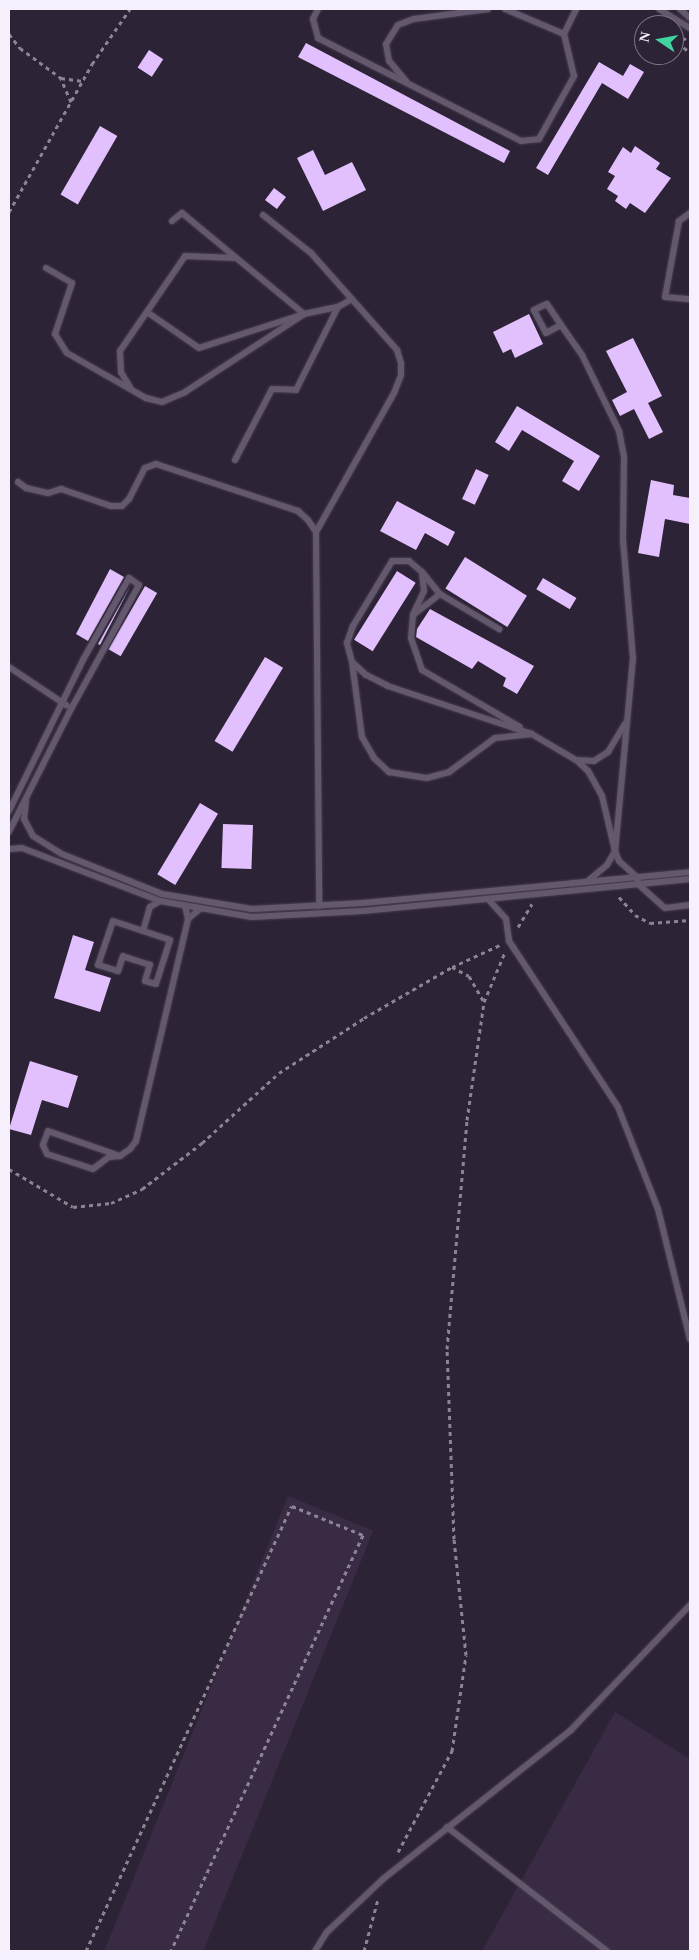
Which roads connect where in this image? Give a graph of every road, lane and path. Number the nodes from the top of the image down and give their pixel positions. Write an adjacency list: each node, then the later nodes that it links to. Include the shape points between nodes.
1 (130, 9): 15 (path)
2 (318, 9): 16 (lane, via 312,19 318,38)
3 (488, 9): 16 (lane, via 414,19 398,25 386,44 389,61)
4 (505, 9): 11 (lane)
5 (576, 9): 11 (lane)
6 (659, 9): 9 (lane)
7 (680, 9): 8 (lane)
8 (690, 18)
9 (690, 28)
10 (9, 34): 14 (path, via 20,48)
11 (564, 34): 16 (lane, via 574,76 539,139 521,141)
12 (690, 36): 13 (path, via 678,42)
13 (690, 53)
14 (61, 78): 15 (path); 17 (path)
15 (83, 81): 17 (path)
16 (408, 84)
17 (71, 102): 18 (path)
18 (9, 212)
19 (690, 214): 25 (lane, via 679,220 665,297)
20 (263, 215): 24 (lane, via 311,253)
21 (172, 221): 22 (lane, via 182,213)
22 (236, 258): 27 (lane, via 186,256); 28 (lane)
23 (46, 268): 30 (lane, via 72,283 55,334 67,353)
24 (352, 299): 26 (lane); 33 (lane, via 397,350 401,375)
25 (690, 299)
26 (338, 307): 28 (lane); 31 (lane, via 296,390 272,389)
27 (147, 312): 28 (lane, via 199,348); 30 (lane, via 120,351 121,372)
28 (304, 314): 30 (lane, via 185,392 162,402 146,398)
29 (561, 325): 29 (lane, via 547,304 534,310 546,333); 42 (lane, via 582,355 619,431 624,457 624,540 633,658)
30 (131, 388)
31 (235, 460)
32 (18, 482): 33 (lane, via 26,488 48,493 61,489 111,506 122,506 145,468 156,464 298,511)
33 (316, 532): 62 (lane)
34 (422, 572): 35 (lane); 36 (lane, via 424,592); 38 (lane, via 409,561 392,561 353,626 347,643)
35 (440, 594): 36 (lane); 37 (lane)
36 (413, 615): 43 (lane, via 411,638 422,670)
37 (499, 629)
38 (352, 662): 43 (lane, via 366,675 388,686); 43 (lane, via 362,737 374,758 389,772 427,778 450,772 495,738)
39 (9, 667): 40 (lane)
40 (64, 704): 41 (lane); 41 (lane, via 84,658 129,578 140,585); 46 (lane)
41 (71, 709): 45 (lane)
42 (627, 721): 44 (lane, via 608,752 594,761); 49 (lane)
43 (532, 734): 44 (lane)
44 (576, 760): 49 (lane, via 588,771 602,796)
45 (26, 801): 47 (lane); 62 (lane, via 24,819 33,836 62,854 162,894 252,909)
46 (9, 811)
47 (9, 832)
48 (9, 849): 57 (lane, via 22,848)
49 (615, 851): 51 (lane, via 619,861); 53 (lane, via 607,865)
50 (690, 872): 51 (lane)
51 (637, 877): 53 (lane); 54 (lane)
52 (690, 879): 54 (lane)
53 (586, 882): 62 (lane)
54 (638, 884): 56 (lane); 60 (lane, via 665,908)
55 (614, 892): 66 (path, via 635,915 650,923)
56 (538, 894): 58 (lane); 68 (path)
57 (144, 896): 59 (lane); 63 (lane)
58 (488, 899): 64 (lane, via 298,915 252,916); 68 (lane, via 506,919)
59 (160, 901): 61 (lane); 63 (lane)
60 (690, 905)
61 (184, 906): 64 (lane); 65 (lane)
62 (319, 906)
63 (150, 907): 67 (lane)
64 (201, 908): 65 (lane)
65 (188, 919): 71 (lane, via 136,1140)
66 (690, 920)
67 (143, 931): 67 (lane, via 170,940 156,984 145,981 150,965 123,956 118,971 98,964 113,921)
68 (510, 941): 69 (path); 70 (path); 73 (lane, via 618,1107 658,1209)
69 (452, 967): 70 (path, via 470,976); 72 (path, via 279,1073 202,1143 142,1189 111,1203 72,1207)
70 (484, 1002): 76 (path, via 467,1120 447,1349 454,1539 466,1655 452,1751)
71 (120, 1156): 71 (lane, via 48,1131 43,1146 47,1154 93,1169 109,1157)
72 (9, 1169)
73 (690, 1339)
74 (690, 1605): 75 (lane, via 570,1730)
75 (447, 1827): 77 (lane); 82 (lane)
76 (397, 1854)
77 (384, 1879): 80 (lane, via 327,1932); 81 (path)
78 (86, 1951): 79 (path, via 292,1506 363,1535)
79 (171, 1951)
80 (315, 1951)
81 (364, 1951)
82 (607, 1951)

